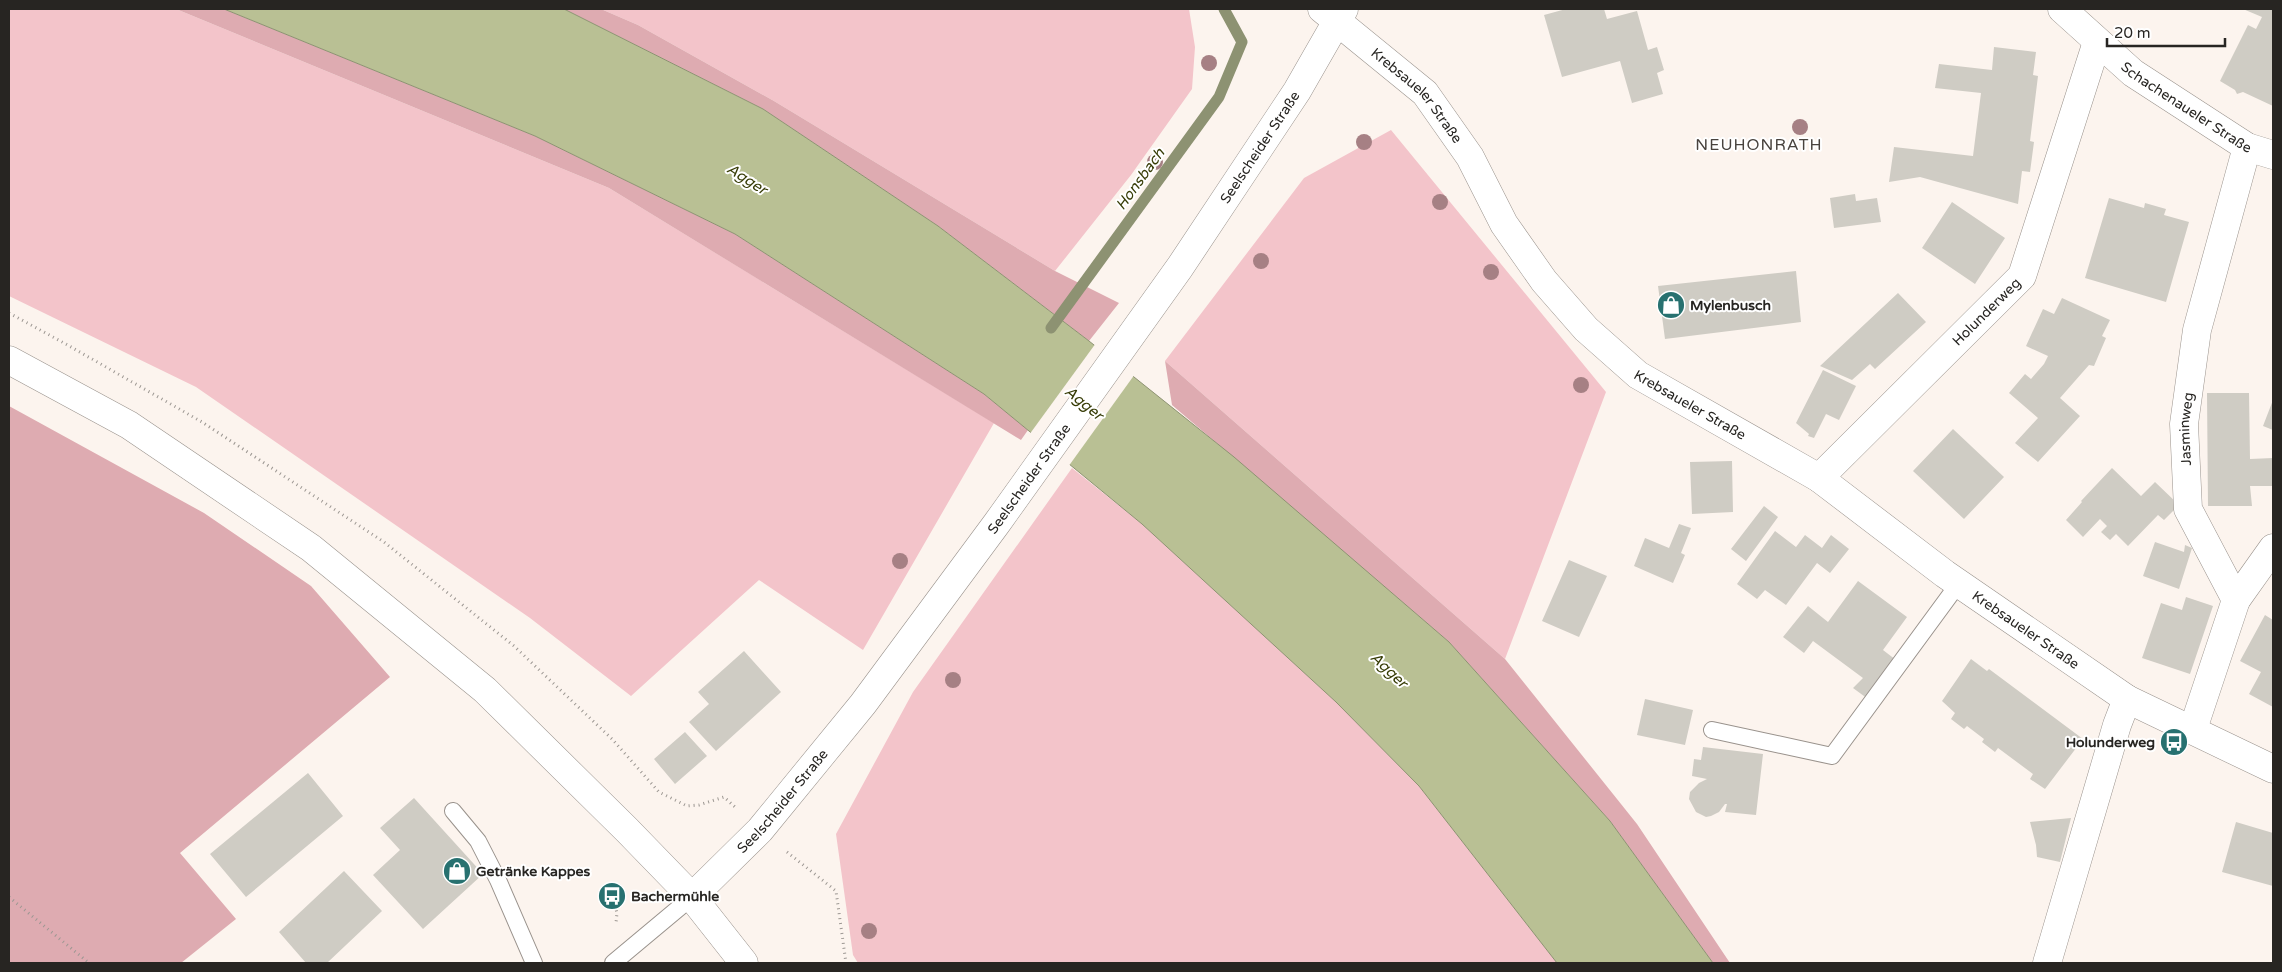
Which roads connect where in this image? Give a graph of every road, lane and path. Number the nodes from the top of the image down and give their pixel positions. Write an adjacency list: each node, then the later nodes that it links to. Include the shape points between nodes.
1 (2062, 9): 3 (street, Schachenaueler Straße)
2 (1335, 13): 8 (street, Krebsaueler Straße, via 1425,93 1470,157 1504,224 1544,281 1586,330 1638,375); 17 (street, Seelscheider Straße, via 1297,91 1180,267 864,704)
3 (2097, 42): 4 (street, Schachenaueler Straße, via 2133,73); 8 (street, Holunderweg, via 2022,276)
4 (2247, 147): 5 (street, Schachenaueler Straße); 11 (street, Jasminweg, via 2197,330 2184,424 2188,509)
5 (2273, 155)
6 (9, 313): 17 (path, via 202,422 384,542 514,646 612,739 659,792 687,806 724,798)
7 (9, 360): 19 (street, via 130,425 311,548 485,690)
8 (1819, 478): 10 (street, Krebsaueler Straße)
9 (2273, 548): 11 (street)
10 (1959, 584): 12 (street, Krebsaueler Straße); 14 (lane, via 1832,756)
11 (2236, 600): 13 (street)
12 (2127, 699): 13 (street, Krebsaueler Straße); 25 (street)
13 (2192, 729): 15 (street, Krebsaueler Straße)
14 (1712, 730)
15 (2273, 770)
16 (452, 811): 21 (lane, via 478,841)
17 (760, 830): 19 (street, Seelscheider Straße); 24 (path, via 836,891)
18 (9, 897): 20 (path)
19 (692, 897): 22 (lane); 23 (street)
20 (89, 963)
21 (534, 963)
22 (613, 963)
23 (744, 963)
24 (846, 963)
25 (2047, 963)

